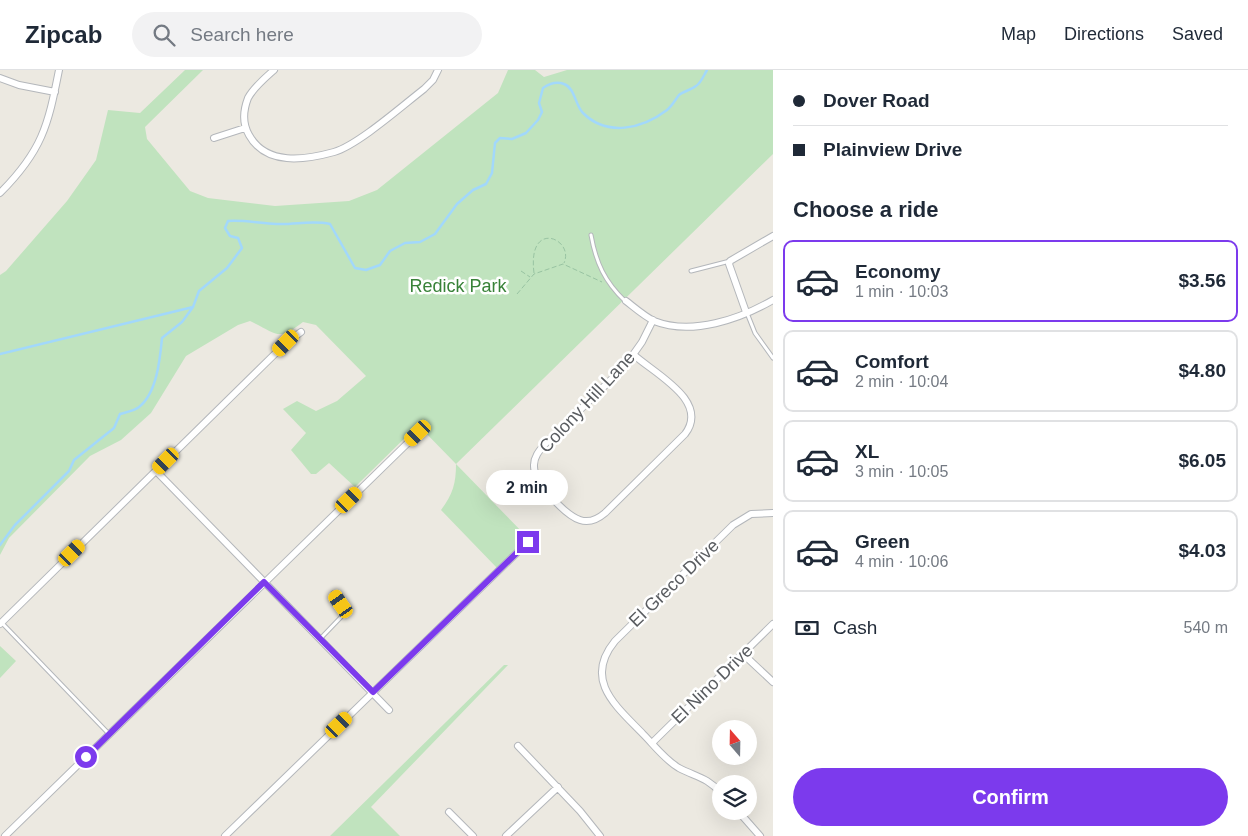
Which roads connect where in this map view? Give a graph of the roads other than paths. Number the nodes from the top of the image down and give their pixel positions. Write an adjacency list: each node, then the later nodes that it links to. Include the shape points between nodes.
1 (59, 70): 5 (street)
2 (274, 70): 6 (street, via 249,97 244,116)
3 (438, 70): 6 (street, via 424,89 335,152 291,159 276,157 262,151)
4 (0, 78): 5 (street)
5 (55, 92): 8 (street, via 41,142 21,172)
6 (245, 128): 7 (street)
7 (214, 138)
8 (0, 193)
9 (591, 235): 14 (lane, via 600,269 609,286)
10 (773, 236): 11 (street)
11 (731, 260): 12 (lane); 15 (street, via 729,267)
12 (690, 271)
13 (773, 300): 15 (street)
14 (626, 301): 16 (street)
15 (746, 312): 16 (street, via 696,326 681,327); 19 (lane)
16 (653, 320): 18 (street, Colony Hill Lane)
17 (301, 332): 21 (street)
18 (634, 355): 18 (street, Colony Hill Lane, via 685,398 692,410 692,423 685,434 605,514 586,521 569,514 540,484 534,464 544,445)
19 (773, 358)
20 (418, 433): 24 (street)
21 (156, 471): 24 (street); 26 (street)
22 (773, 513): 34 (street, El Greco Drive, via 747,516 733,525 615,641 603,658 604,689)
23 (528, 542): 31 (street)
24 (264, 582): 28 (street); 33 (street)
25 (333, 593): 28 (lane, via 344,614)
26 (1, 624): 33 (lane)
27 (773, 624): 29 (street, El Nino Drive)
28 (320, 639): 31 (street)
29 (743, 654): 30 (street); 34 (street, El Nino Drive)
30 (773, 682)
31 (373, 692): 32 (street); 41 (street)
32 (390, 710)
33 (109, 734): 40 (street)
34 (652, 743): 36 (street, via 678,768 704,777)
35 (518, 746): 37 (street)
36 (712, 785)
37 (558, 787): 43 (street); 44 (street)
38 (449, 812): 42 (street)
39 (746, 820): 45 (street)
40 (5, 836)
41 (226, 836)
42 (473, 836)
43 (506, 836)
44 (600, 836)
45 (760, 836)

